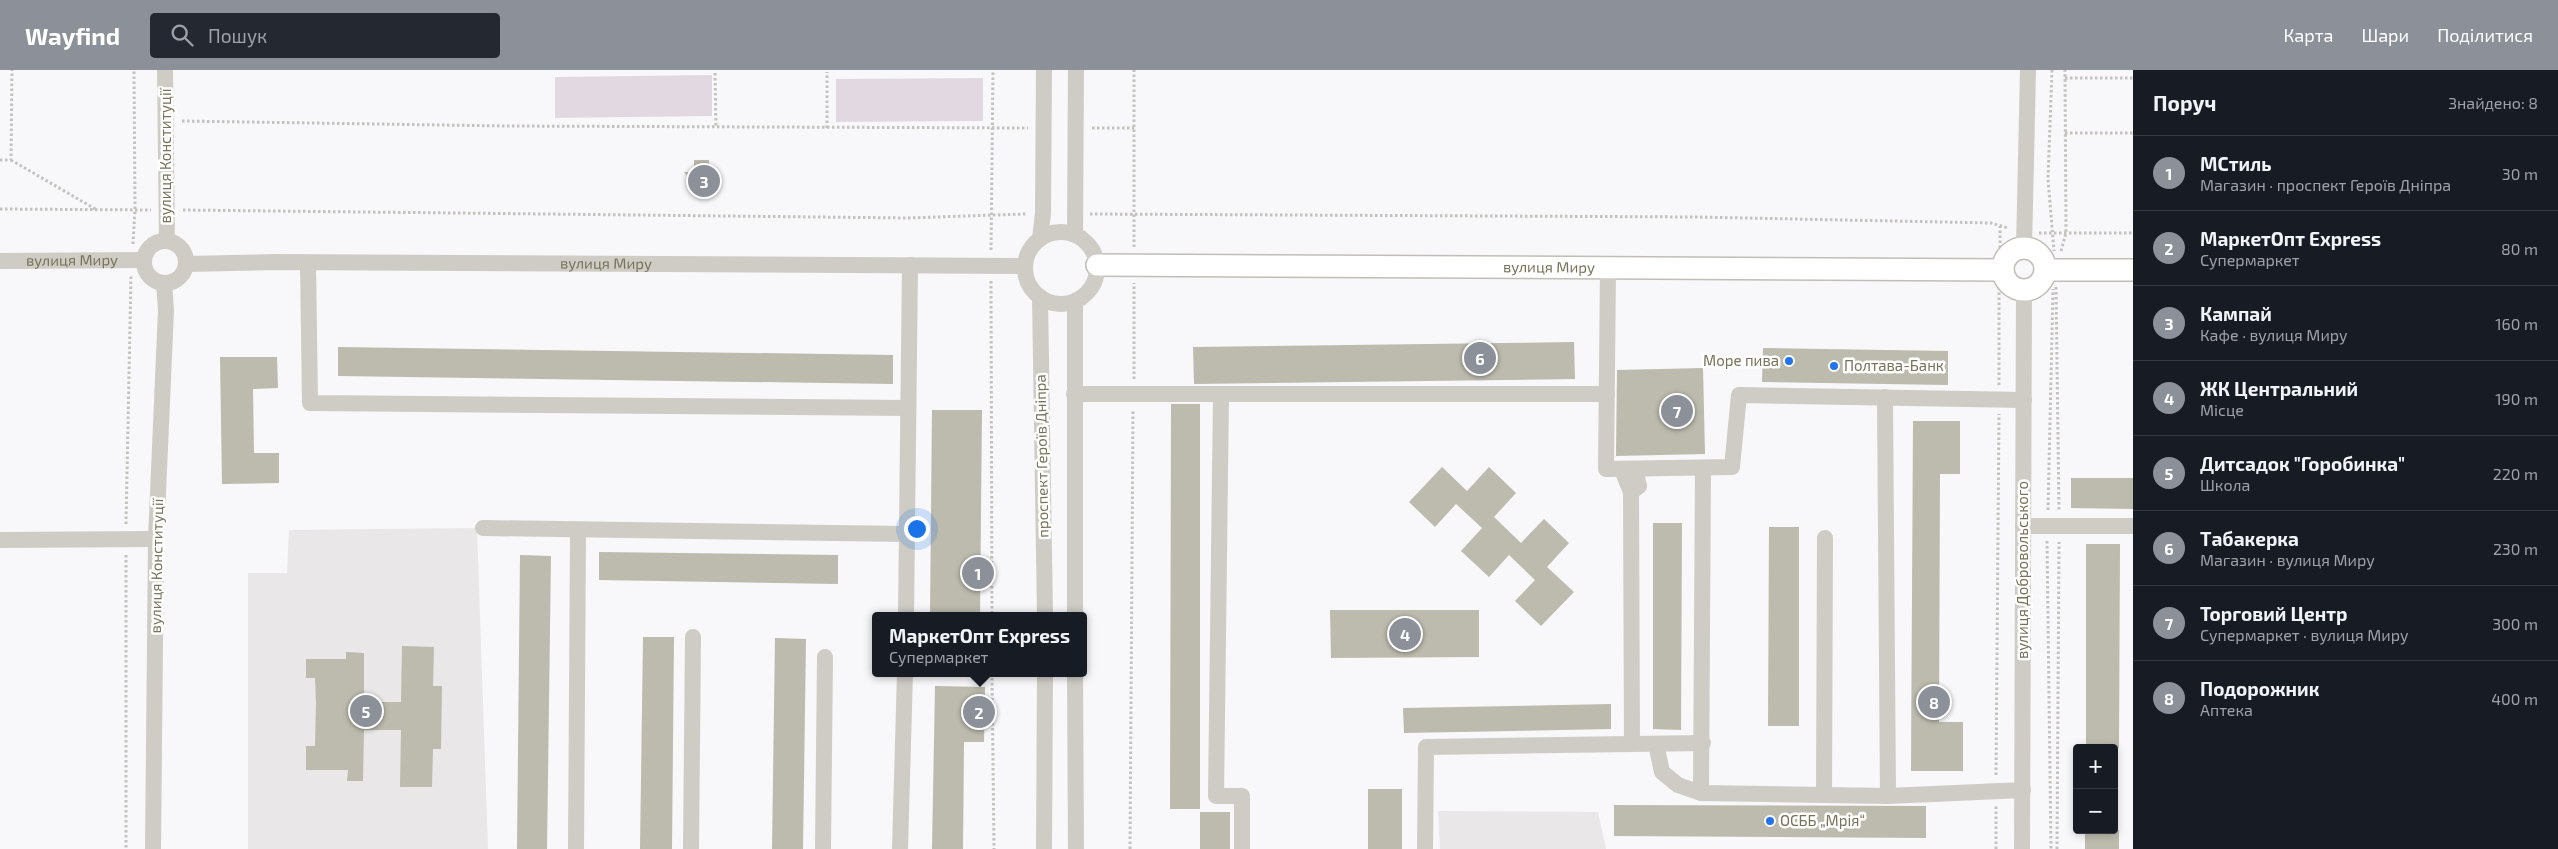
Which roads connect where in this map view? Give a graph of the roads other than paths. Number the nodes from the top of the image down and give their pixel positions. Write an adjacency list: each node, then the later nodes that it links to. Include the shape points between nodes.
1 (165, 70): 7 (street, вулиця Конституції)
2 (1044, 70): 6 (street)
3 (1076, 70): 5 (street)
4 (2028, 70): 8 (street)
5 (1075, 235): 6 (street, via 1058,232); 14 (street, via 1087,243)
6 (1040, 239): 15 (street, via 1028,255)
7 (167, 241): 9 (street, via 154,244); 12 (street, via 183,252)
8 (2024, 248): 17 (main road, via 2012,252); 18 (main road, via 2037,252)
9 (138, 260): 10 (street, вулиця Миру); 20 (street, via 151,278)
10 (0, 261)
11 (308, 263): 12 (street, вулиця Миру); 13 (street, вулиця Миру); 29 (street, via 310,403)
12 (186, 264): 20 (street, via 181,276)
13 (910, 265): 15 (street, вулиця Миру); 29 (street)
14 (1097, 265): 16 (main road, вулиця Миру); 23 (street, via 1092,287)
15 (1026, 266): 22 (street, via 1027,278)
16 (1608, 268): 17 (main road, вулиця Миру); 26 (street)
17 (2001, 270): 21 (main road, via 2012,286)
18 (2050, 270): 19 (main road); 21 (main road, via 2036,287)
19 (2133, 270)
20 (164, 283): 38 (street, вулиця Конституції, via 166,310)
21 (2024, 290): 28 (street, вулиця Добровольського)
22 (1040, 297): 23 (street, via 1063,304); 41 (street, проспект Героїв Дніпра)
23 (1075, 301): 24 (street, проспект Героїв Дніпра)
24 (1074, 394): 25 (street); 42 (street, проспект Героїв Дніпра)
25 (1221, 394): 26 (street); 62 (street, via 1216,796 1242,796)
26 (1607, 394): 31 (street, via 1606,469)
27 (1885, 397): 28 (street); 30 (street, via 1739,396 1732,467); 54 (street)
28 (2024, 400): 32 (street, вулиця Добровольського)
29 (908, 408): 36 (street)
30 (1703, 468): 31 (street); 48 (street)
31 (1635, 469): 49 (street, via 1640,486 1631,492)
32 (2023, 526): 33 (street); 51 (street, вулиця Добровольського)
33 (2133, 526)
34 (483, 528): 35 (street)
35 (578, 530): 36 (street); 56 (street)
36 (906, 534): 40 (street)
37 (1825, 538): 53 (street)
38 (156, 539): 39 (street); 55 (street, вулиця Конституції)
39 (0, 540)
40 (906, 612)
41 (1045, 612)
42 (1075, 612)
43 (693, 637): 57 (street)
44 (826, 657): 58 (street)
45 (905, 677): 59 (street)
46 (1045, 677): 60 (street)
47 (1075, 677): 61 (street)
48 (1703, 743): 50 (street); 52 (street)
49 (1632, 744): 50 (street); 63 (street, via 1426,746)
50 (1656, 744): 52 (street, via 1662,772 1678,784)
51 (2023, 790): 54 (street); 64 (street, вулиця Добровольського)
52 (1701, 793): 53 (street)
53 (1824, 795): 54 (street)
54 (1888, 796)
55 (153, 849)
56 (576, 849)
57 (691, 849)
58 (823, 849)
59 (900, 849)
60 (1044, 849)
61 (1076, 849)
62 (1242, 849)
63 (1425, 849)
64 (2022, 849)

